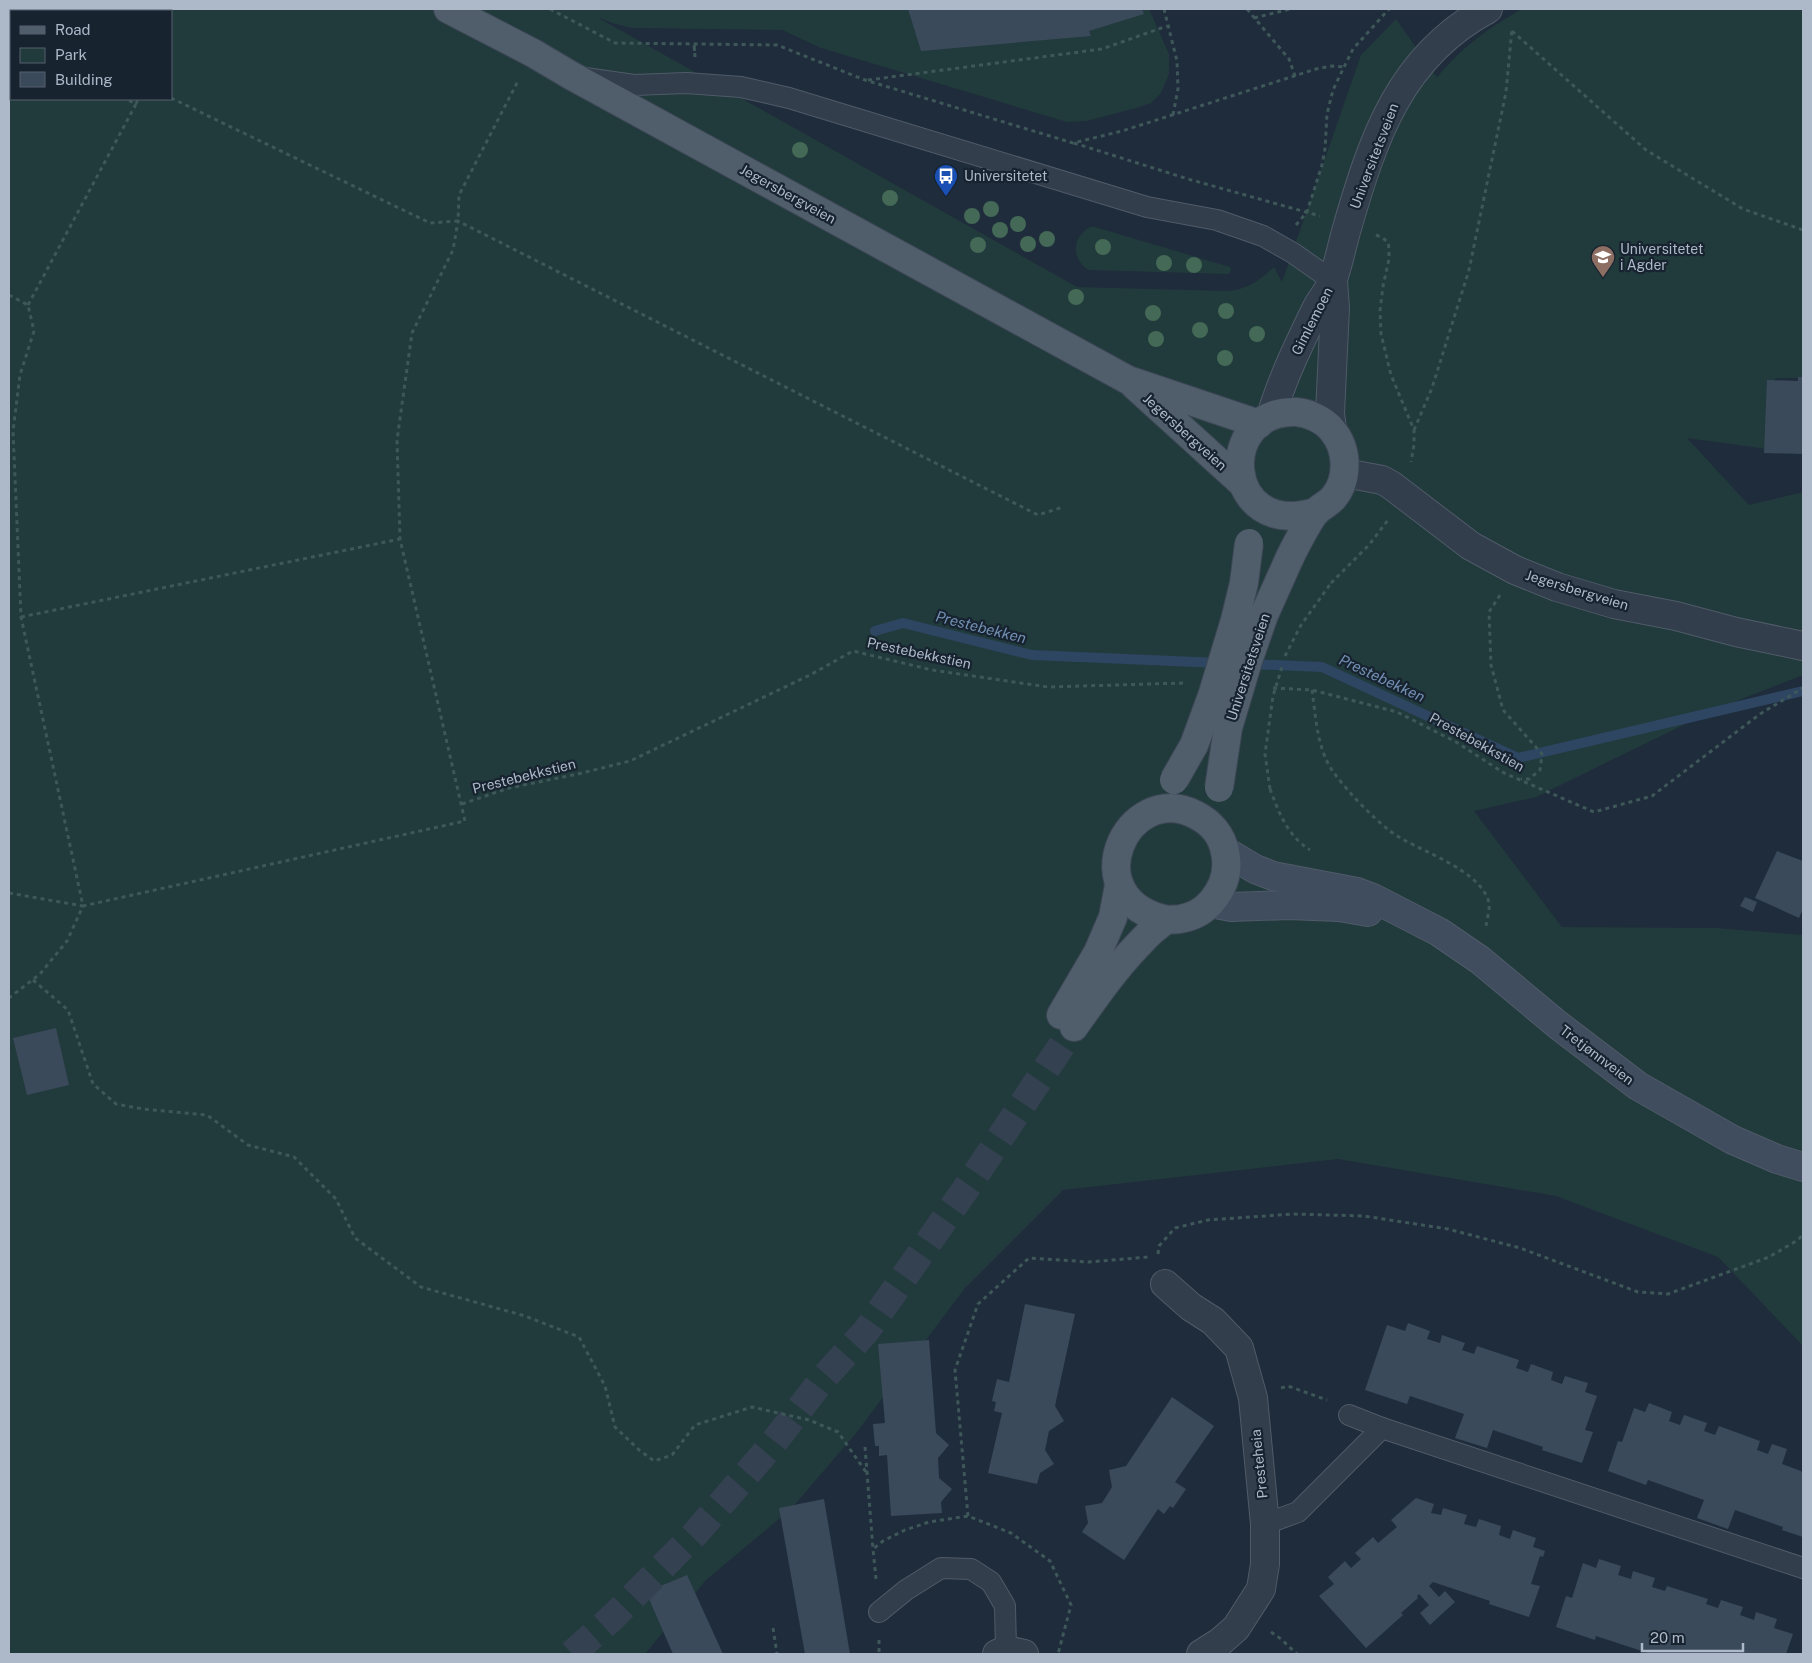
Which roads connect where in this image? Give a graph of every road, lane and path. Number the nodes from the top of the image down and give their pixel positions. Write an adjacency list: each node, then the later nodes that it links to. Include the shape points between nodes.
1 (448, 9): 12 (main road, Jegersbergveien)
2 (550, 9): 16 (path, via 616,43 776,45)
3 (1164, 9): 10 (path)
4 (1247, 9): 8 (path)
5 (1290, 9): 8 (path)
6 (1389, 9): 13 (path, via 1353,49)
7 (1488, 9): 28 (street, Universitetsveien, via 1454,31 1423,60 1397,95)
8 (1254, 18): 15 (path, via 1289,59)
9 (1511, 24): 11 (path)
10 (1167, 26): 16 (path, via 1102,49); 21 (path, via 1177,61 1178,89)
11 (1512, 31): 26 (path, via 1646,150 1743,209); 34 (path, via 1506,92 1469,270 1432,388)
12 (533, 53): 14 (main road, Jegersbergveien); 24 (path, via 459,195)
13 (1344, 66): 15 (path, via 1316,69); 23 (path, via 1327,114 1326,149)
14 (572, 76): 28 (lane, via 634,85 741,87 789,98 1147,207 1217,220 1262,236); 31 (main road, Jegersbergveien)
15 (1295, 76): 21 (path)
16 (865, 80): 22 (path)
17 (172, 98): 24 (path, via 430,223)
18 (128, 100): 20 (path)
19 (138, 100): 20 (path)
20 (136, 104): 30 (path)
21 (1173, 115): 22 (path)
22 (1074, 143): 23 (path)
23 (1307, 212): 25 (path)
24 (458, 221): 38 (path, via 1038,515); 40 (path, via 453,250 412,333 398,440)
25 (1292, 230)
26 (1803, 230)
27 (1371, 233): 34 (path, via 1388,242 1389,259 1380,311 1381,334 1391,375)
28 (1323, 275): 32 (street, Gimlemoen, via 1318,306); 33 (street, Gimlemoen, via 1335,308)
29 (9, 296): 30 (path)
30 (28, 305): 42 (path, via 34,332 20,375 13,431)
31 (1128, 380): 32 (main road, Jegersbergveien); 36 (main road, Jegersbergveien)
32 (1265, 420): 33 (main road, via 1287,412 1303,413); 36 (main road, via 1250,433 1241,451 1240,471)
33 (1332, 429): 35 (main road, via 1345,457)
34 (1414, 430): 37 (path, via 1414,445)
35 (1345, 472): 37 (street, Jegersbergveien, via 1382,480); 39 (main road, via 1335,496)
36 (1248, 492): 39 (main road, via 1267,511 1282,517); 52 (main road, Universitetsveien, bridge, via 1249,544 1244,583 1215,686 1194,745)
37 (1403, 493): 41 (street, Jegersbergveien, via 1471,546); 44 (path, bridge, via 1394,512 1369,545 1332,582 1301,625)
38 (1064, 507)
39 (1316, 512): 53 (main road, Universitetsveien, bridge, via 1290,557 1264,615 1228,728 1220,788)
40 (400, 539): 42 (path); 51 (path)
41 (1515, 570): 43 (street, Jegersbergveien, via 1614,604); 50 (path, via 1489,612 1491,665 1503,710 1542,754 1540,770 1529,779)
42 (21, 616): 58 (path)
43 (1803, 646)
44 (1285, 657)
45 (1282, 665): 54 (path, bridge, via 1273,696 1265,754 1270,789 1284,824 1300,844)
46 (1186, 682): 51 (path, Prestebekkstien, via 1048,686 932,670 853,651 810,675 630,761 509,788)
47 (1263, 687): 49 (path, Prestebekkstien)
48 (1803, 688): 50 (path, Prestebekkstien, via 1760,714 1652,796 1594,812)
49 (1312, 690): 50 (path, Prestebekkstien, via 1397,712); 61 (path, via 1320,747 1334,773 1390,832 1449,862 1479,885 1490,904)
50 (1518, 778)
51 (462, 804): 58 (path, via 465,821)
52 (1154, 811): 53 (main road, via 1172,809 1189,812 1204,820); 55 (main road, via 1129,828 1121,840 1116,855)
53 (1221, 842): 57 (main road, via 1227,865 1225,879); 59 (street, Tretjønnveien, via 1255,869 1273,876 1356,892)
54 (1314, 852)
55 (1119, 884): 60 (main road, via 1138,909); 60 (main road, via 1113,917 1068,1021 1152,930)
56 (9, 893): 58 (path)
57 (1211, 903): 59 (street, Tretjønnveien, via 1231,907 1338,907); 60 (main road, via 1191,916)
58 (83, 906): 62 (path, via 67,941)
59 (1407, 917): 64 (street, Tretjønnveien, via 1439,932 1480,960 1638,1086 1733,1140)
60 (1168, 920)
61 (1485, 926)
62 (33, 980): 63 (path); 71 (path, via 68,1010 93,1084 116,1104 206,1114 248,1145 294,1157 336,1199 355,1238 421,1287 525,1316 579,1337 605,1386 615,1427 654,1461 672,1455 695,1425 752,1407 809,1420 838,1432)
63 (9, 998)
64 (1803, 1167)
65 (1803, 1234): 72 (path, via 1769,1257 1668,1294 1638,1292 1520,1248 1448,1229 1364,1216 1293,1214 1208,1220 1175,1228 1159,1246 1158,1256 1089,1262 1029,1258 978,1304 955,1370)
66 (1165, 1284): 67 (street, Presteheia, via 1191,1308 1213,1321 1239,1348)
67 (1252, 1398): 68 (path, via 1288,1386 1345,1406); 73 (street, Presteheia)
68 (1349, 1414): 69 (lane)
69 (1382, 1428): 73 (lane, via 1298,1512); 75 (lane)
70 (865, 1447): 71 (path)
71 (866, 1472): 74 (path)
72 (968, 1516)
73 (1265, 1524): 80 (street, Presteheia, via 1261,1589 1236,1628)
74 (873, 1549)
75 (1803, 1568)
76 (879, 1612): 78 (lane, via 941,1568 971,1568 991,1582 1005,1606)
77 (773, 1628): 79 (path)
78 (1009, 1653)
79 (777, 1654)
80 (1201, 1654)

